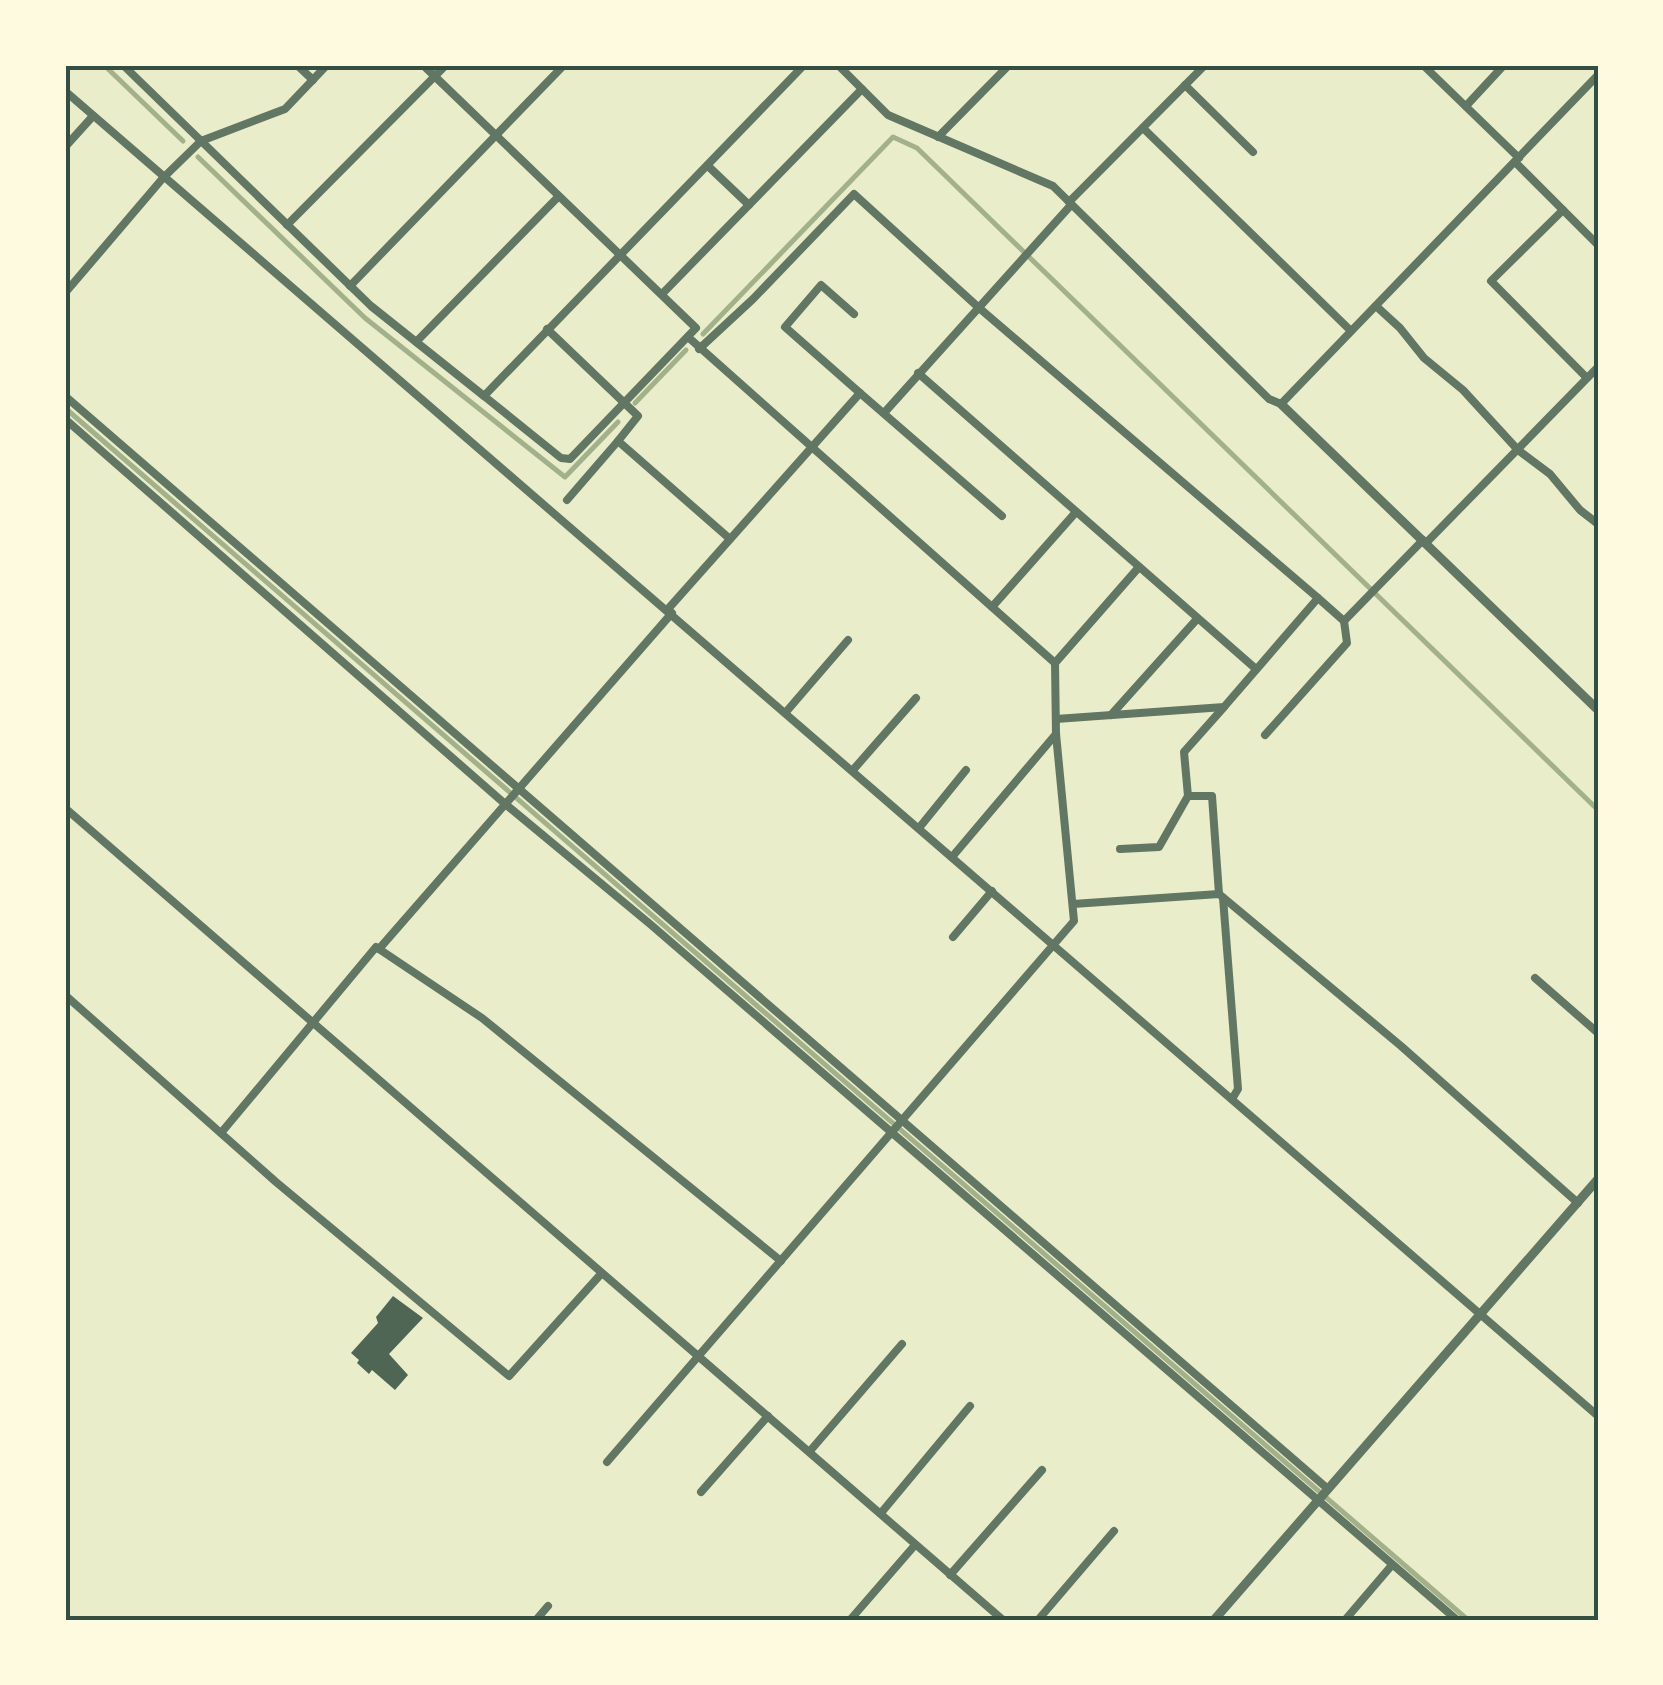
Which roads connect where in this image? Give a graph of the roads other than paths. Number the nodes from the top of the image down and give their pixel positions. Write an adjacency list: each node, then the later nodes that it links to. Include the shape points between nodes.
1 (124, 65): 24 (street)
2 (297, 65): 15 (street)
3 (326, 65): 15 (street)
4 (423, 65): 14 (street)
5 (446, 65): 14 (street)
6 (564, 65): 22 (street)
7 (804, 65): 28 (street)
8 (838, 65): 17 (street)
9 (1009, 65): 23 (street)
10 (1205, 65): 16 (street)
11 (1422, 65): 19 (street)
12 (1504, 65): 19 (street)
13 (1598, 75): 27 (street)
14 (435, 76): 22 (street); 34 (street)
15 (313, 80): 24 (street, via 285,109)
16 (1185, 86): 21 (street); 26 (street)
17 (862, 89): 23 (street, via 888,115); 32 (street)
18 (65, 91): 20 (street)
19 (1466, 106): 27 (street)
20 (93, 116): 25 (street); 29 (street)
21 (1143, 128): 31 (street); 44 (street)
22 (496, 135): 30 (street); 37 (street)
23 (938, 137): 31 (street, via 1053,186)
24 (201, 140): 29 (street); 34 (street)
25 (65, 147)
26 (1252, 152)
27 (1517, 160): 33 (street); 40 (street)
28 (708, 166): 32 (street); 36 (street)
29 (163, 178): 38 (street); 70 (street)
30 (558, 197): 36 (street); 46 (street)
31 (1070, 204): 41 (street); 55 (street)
32 (749, 205): 39 (street)
33 (1562, 210): 35 (street); 50 (street, via 1491,281)
34 (287, 226): 37 (street)
35 (1598, 245)
36 (618, 254): 39 (street); 43 (street)
37 (350, 286): 46 (street)
38 (65, 293)
39 (662, 294): 45 (street, via 696,328)
40 (1376, 306): 44 (street); 60 (street)
41 (978, 307): 47 (street, via 854,194); 49 (street); 68 (street)
42 (854, 314): 51 (street, via 821,286 784,327)
43 (547, 328): 53 (street); 54 (street)
44 (1352, 331): 55 (street)
45 (688, 337): 47 (street); 54 (street)
46 (416, 342): 53 (street)
47 (700, 349): 59 (street)
48 (1598, 367): 50 (street)
49 (918, 374): 56 (street); 62 (street)
50 (1588, 378): 60 (street)
51 (860, 393): 56 (street); 59 (street)
52 (65, 396): 86 (street)
53 (484, 396): 54 (street, via 561,458 570,458)
54 (623, 402): 58 (street, via 638,416)
55 (1281, 404): 66 (street)
56 (884, 413): 63 (street)
57 (65, 419): 88 (street)
58 (618, 440): 61 (street); 65 (street)
59 (812, 447): 65 (street); 69 (street)
60 (1518, 450): 64 (street); 66 (street)
61 (567, 500)
62 (1076, 512): 67 (street); 69 (street)
63 (1002, 516)
64 (1598, 524)
65 (730, 539): 70 (street)
66 (1424, 542): 72 (street); 78 (street)
67 (1139, 567): 71 (street); 74 (street)
68 (1318, 598): 72 (street); 75 (street)
69 (992, 607): 74 (street)
70 (670, 611): 79 (street); 86 (street)
71 (1197, 618): 75 (street); 80 (street)
72 (1344, 621): 83 (street, via 1347,643)
73 (848, 640): 79 (street)
74 (1054, 663): 81 (street)
75 (1256, 669): 77 (street)
76 (916, 698): 84 (street)
77 (1224, 707): 80 (street); 87 (street, via 1184,752)
78 (1598, 710)
79 (786, 712): 84 (street)
80 (1111, 715): 81 (street)
81 (1056, 718): 82 (street)
82 (1056, 734): 92 (street); 95 (street)
83 (1264, 735)
84 (853, 770): 90 (street)
85 (966, 770): 90 (street)
86 (516, 788): 88 (street); 104 (street)
87 (1188, 796): 91 (street, via 1158,847); 94 (street, via 1212,796)
88 (504, 802): 98 (street); 106 (street)
89 (65, 808): 101 (street)
90 (919, 828): 92 (street)
91 (1120, 849)
92 (952, 857): 93 (street)
93 (992, 891): 96 (street); 97 (street)
94 (1221, 896): 95 (street); 103 (street, via 1238,1090); 108 (street)
95 (1072, 904): 97 (street, via 1074,921)
96 (953, 937)
97 (1054, 945): 103 (street); 104 (street)
98 (379, 949): 101 (street); 109 (street, via 482,1018)
99 (1535, 978): 102 (street)
100 (65, 995): 105 (street)
101 (312, 1023): 105 (street); 110 (street)
102 (1598, 1033)
103 (1232, 1099): 111 (street)
104 (904, 1121): 106 (street); 120 (street)
105 (220, 1132): 110 (street, via 509,1376)
106 (892, 1134): 109 (street); 122 (street)
107 (1598, 1178): 108 (street)
108 (1578, 1202): 111 (street)
109 (781, 1261): 113 (street)
110 (602, 1274): 113 (street)
111 (1482, 1314): 116 (street); 120 (street)
112 (902, 1344): 117 (street)
113 (698, 1356): 115 (street); 118 (street)
114 (970, 1406): 123 (street)
115 (768, 1416): 117 (street); 121 (street)
116 (1598, 1416)
117 (810, 1451): 123 (street)
118 (608, 1462)
119 (1042, 1470): 127 (street)
120 (1328, 1490): 122 (street)
121 (701, 1492)
122 (1319, 1500): 126 (street); 133 (street)
123 (881, 1513): 125 (street)
124 (1114, 1531): 132 (street)
125 (915, 1545): 127 (street); 130 (street)
126 (1392, 1565): 134 (street); 135 (street)
127 (950, 1575): 131 (street)
128 (548, 1606): 129 (street)
129 (536, 1620)
130 (850, 1620)
131 (1003, 1620)
132 (1038, 1620)
133 (1214, 1620)
134 (1345, 1620)
135 (1456, 1620)

